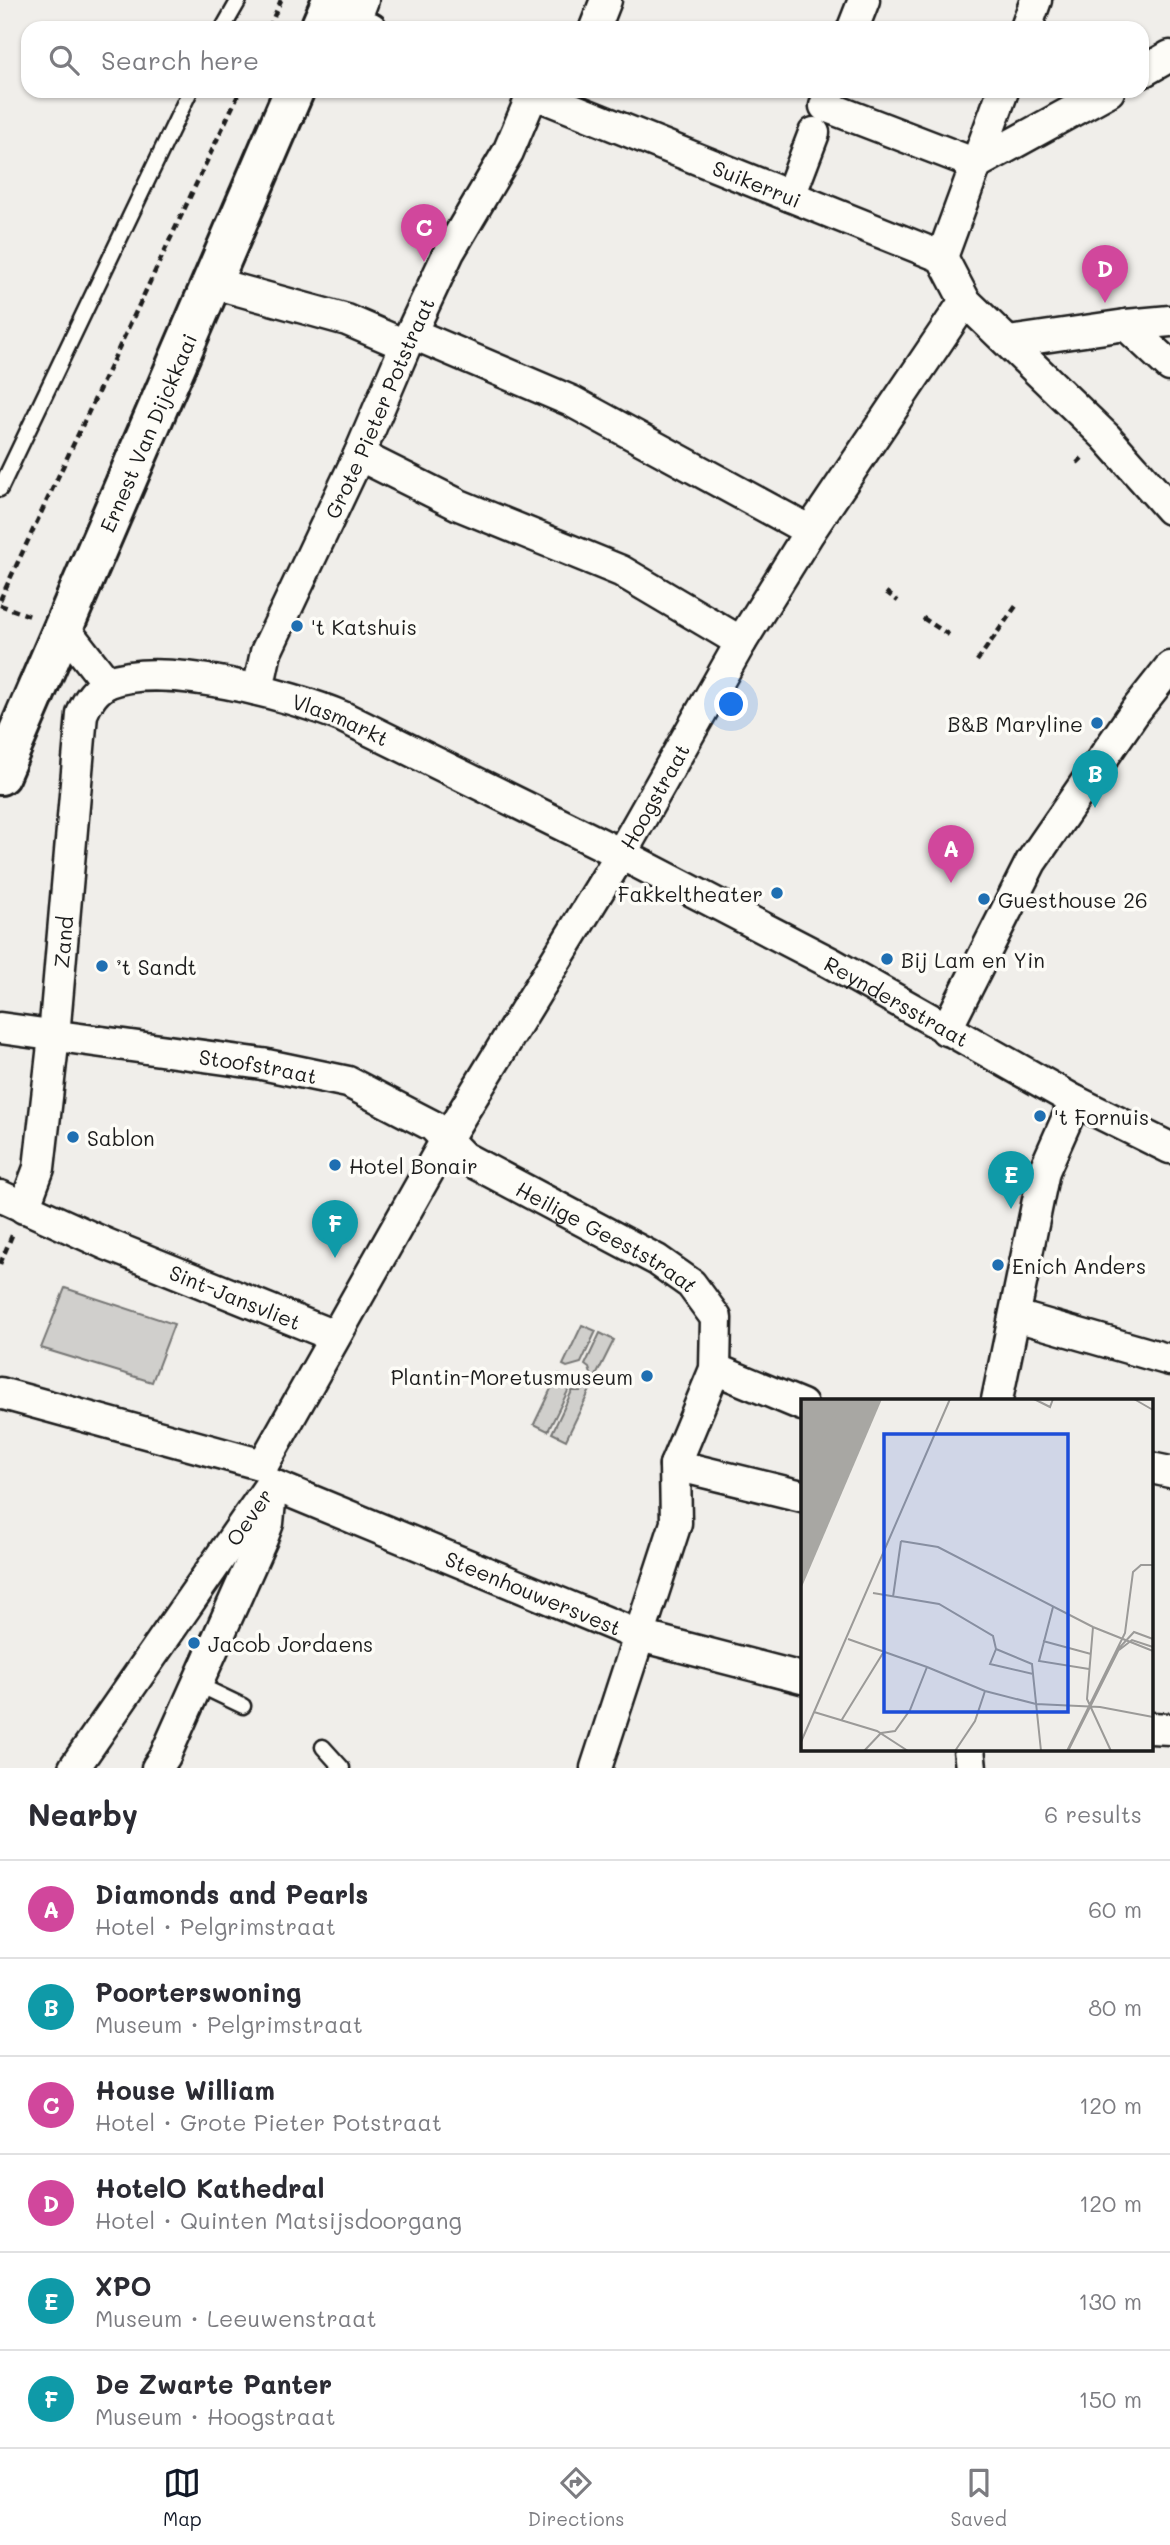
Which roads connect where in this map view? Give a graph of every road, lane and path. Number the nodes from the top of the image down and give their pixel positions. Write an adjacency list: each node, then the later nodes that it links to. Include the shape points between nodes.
1 (239, 0): 6 (lane)
2 (281, 0): 7 (path)
3 (606, 0): 8 (street)
4 (864, 0): 9 (street)
5 (1036, 0): 10 (street)
6 (227, 21)
7 (272, 21)
8 (598, 21)
9 (856, 21)
10 (1028, 21)
11 (1170, 56): 12 (street)
12 (1149, 68)
13 (188, 98): 33 (lane)
14 (237, 98): 37 (path)
15 (291, 98): 25 (street, Ernest Van Dijckkaai)
16 (528, 98): 29 (street, Grote Pieter Potstraat, via 508,152 449,252)
17 (566, 98): 23 (street, Suikerrui)
18 (828, 98): 22 (street, via 825,106)
19 (1000, 98): 22 (street)
20 (1096, 98): 22 (street)
21 (814, 133): 23 (street)
22 (976, 164): 24 (street)
23 (790, 196): 24 (street, Suikerrui)
24 (942, 257): 26 (street)
25 (213, 283): 29 (street); 41 (street, Ernest Van Dijckkaai)
26 (965, 301): 30 (street); 35 (street, Hoogstraat)
27 (1170, 321): 28 (street)
28 (1126, 324): 30 (street); 31 (street)
29 (408, 339): 32 (street, Grote Pieter Potstraat); 35 (street, via 571,401)
30 (1009, 342): 34 (street, via 1106,437)
31 (1170, 366)
32 (359, 455): 43 (street, via 459,505 621,571); 47 (street, Grote Pieter Potstraat, via 266,652)
33 (0, 489)
34 (1170, 509)
35 (810, 531): 43 (street, Hoogstraat)
36 (886, 592): 38 (path)
37 (0, 600)
38 (898, 601)
39 (1016, 606): 44 (path)
40 (923, 618): 42 (path)
41 (64, 628): 46 (street); 48 (street, Ernest Van Dijckkaai)
42 (952, 637)
43 (741, 642): 49 (street, Hoogstraat)
44 (977, 661)
45 (1170, 667): 51 (street, via 1031,862)
46 (107, 683): 47 (street, Vlasmarkt, via 143,676 171,677); 52 (street, Zand, via 86,705 80,727)
47 (258, 690): 49 (street, Vlasmarkt, via 343,717)
48 (0, 775)
49 (621, 854): 51 (street, Reyndersstraat, via 831,963); 54 (street, Hoogstraat)
50 (0, 1028): 52 (street, Stoofstraat)
51 (946, 1030): 53 (street, Reyndersstraat)
52 (54, 1036): 54 (street, Stoofstraat, via 262,1064 348,1082 433,1126); 56 (street, Zand, via 38,1168)
53 (1075, 1101): 55 (street, Reyndersstraat); 59 (street, via 1044,1171)
54 (446, 1140): 60 (street, Hoogstraat); 62 (street, Heilige Geeststraat, via 463,1157 657,1260 691,1284 716,1318)
55 (1170, 1148)
56 (12, 1202): 60 (street, Sint-Jansvliet)
57 (12, 1237): 58 (path)
58 (0, 1264)
59 (1016, 1316): 61 (street); 64 (street)
60 (334, 1336): 69 (street)
61 (1170, 1360)
62 (715, 1370): 65 (street); 66 (street)
63 (0, 1393): 69 (street)
64 (997, 1399)
65 (801, 1404)
66 (675, 1465): 70 (street); 71 (street, via 676,1523)
67 (1152, 1468): 68 (street)
68 (1170, 1472)
69 (267, 1474): 71 (street, Steenhouwersvest); 73 (street, Oever, via 268,1523); 79 (street, Oever)
70 (801, 1496)
71 (640, 1636): 72 (street, Steenhouwersvest); 82 (street)
72 (801, 1677)
73 (197, 1684): 74 (lane); 80 (street, Oever)
74 (243, 1706)
75 (1152, 1728): 76 (street)
76 (1170, 1729)
77 (323, 1747): 81 (lane)
78 (969, 1750): 83 (street)
79 (74, 1768)
80 (157, 1768)
81 (342, 1768)
82 (596, 1768)
83 (971, 1768)

